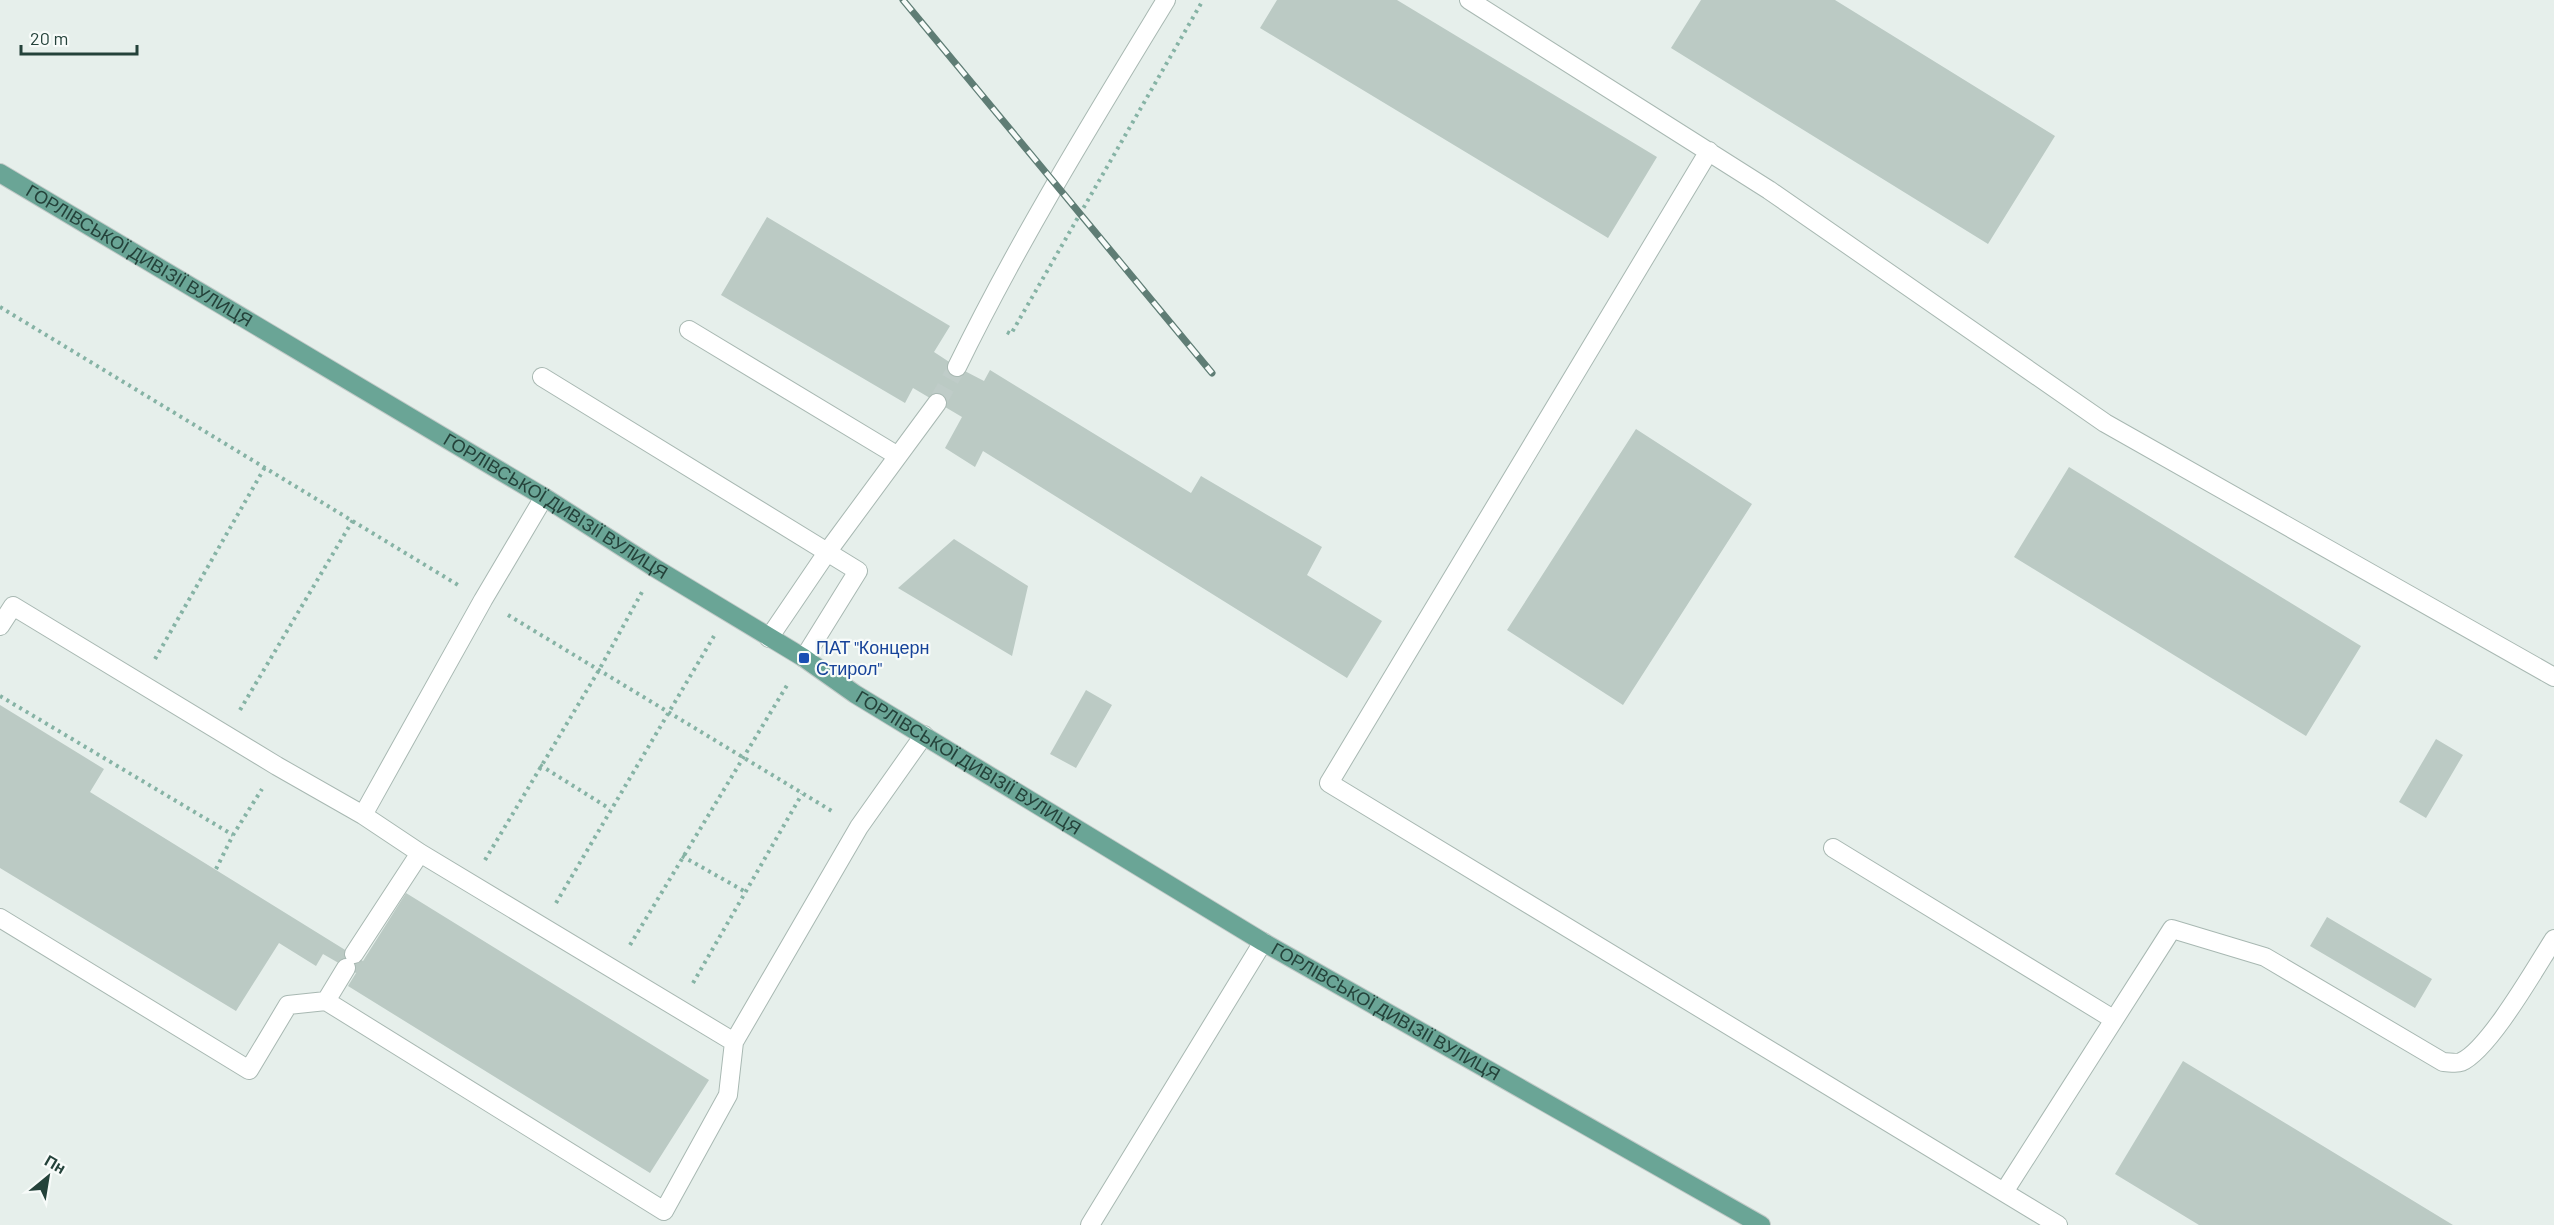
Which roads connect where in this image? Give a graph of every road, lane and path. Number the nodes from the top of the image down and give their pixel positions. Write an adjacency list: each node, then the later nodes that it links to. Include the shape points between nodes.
1 (1166, 0): 7 (lane, via 1054,184)
2 (1203, 0): 7 (path, via 1011,334)
3 (1469, 0): 4 (lane)
4 (1709, 151): 24 (lane, via 2105,423); 53 (lane, via 1329,783)
5 (0, 173): 14 (main road, ГОРЛІВСЬКОЇ ДИВІЗІЇ ВУЛИЦЯ)
6 (0, 307): 13 (path)
7 (981, 317): 9 (lane)
8 (689, 330): 12 (lane)
9 (957, 367)
10 (542, 377): 16 (lane)
11 (936, 403): 12 (lane)
12 (898, 456): 16 (lane)
13 (265, 467): 15 (path); 25 (path)
14 (544, 497): 17 (main road, ГОРЛІВСЬКОЇ ДИВІЗІЇ ВУЛИЦЯ); 18 (lane)
15 (353, 520): 18 (path); 28 (path)
16 (828, 551): 21 (lane); 22 (lane, via 858,571)
17 (655, 568): 19 (main road, ГОРЛІВСЬКОЇ ДИВІЗІЇ ВУЛИЦЯ); 23 (path)
18 (483, 600): 23 (path); 35 (lane)
19 (727, 613): 21 (main road, ГОРЛІВСЬКОЇ ДИВІЗІЇ ВУЛИЦЯ); 27 (path)
20 (0, 626): 25 (lane, via 13,606)
21 (769, 638): 22 (main road, ГОРЛІВСЬКОЇ ДИВІЗІЇ ВУЛИЦЯ)
22 (804, 658): 29 (main road, ГОРЛІВСЬКОЇ ДИВІЗІЇ ВУЛИЦЯ); 30 (path)
23 (599, 670): 27 (path); 31 (path)
24 (2554, 677)
25 (141, 684): 28 (lane)
26 (0, 696): 37 (path)
27 (669, 713): 30 (path); 34 (path)
28 (225, 735): 32 (lane)
29 (924, 735): 36 (lane); 47 (main road, ГОРЛІВСЬКОЇ ДИВІЗІЇ ВУЛИЦЯ)
30 (744, 758): 33 (path); 40 (path)
31 (540, 765): 34 (path); 42 (path)
32 (277, 766): 35 (lane); 37 (path)
33 (802, 794): 36 (path); 43 (path)
34 (610, 809): 45 (path)
35 (363, 815): 39 (lane)
36 (859, 827): 52 (lane)
37 (233, 835): 41 (path)
38 (1833, 848): 51 (lane)
39 (420, 853): 42 (lane); 49 (lane)
40 (682, 856): 43 (path); 48 (path)
41 (216, 869)
42 (471, 884): 45 (lane)
43 (744, 891): 50 (path)
44 (0, 918): 49 (lane, via 249,1070 288,1005)
45 (542, 927): 48 (lane)
46 (2554, 939): 51 (lane, via 2490,1036 2477,1052 2460,1063 2443,1062 2265,957 2172,929)
47 (1263, 942): 54 (lane); 55 (main road, ГОРЛІВСЬКОЇ ДИВІЗІЇ ВУЛИЦЯ)
48 (615, 971): 50 (lane)
49 (326, 1001): 52 (lane, via 664,1211 728,1095)
50 (678, 1009): 52 (lane)
51 (2113, 1019): 53 (lane)
52 (734, 1042)
53 (2004, 1192): 56 (lane)
54 (1090, 1225)
55 (1761, 1225)
56 (2058, 1225)

